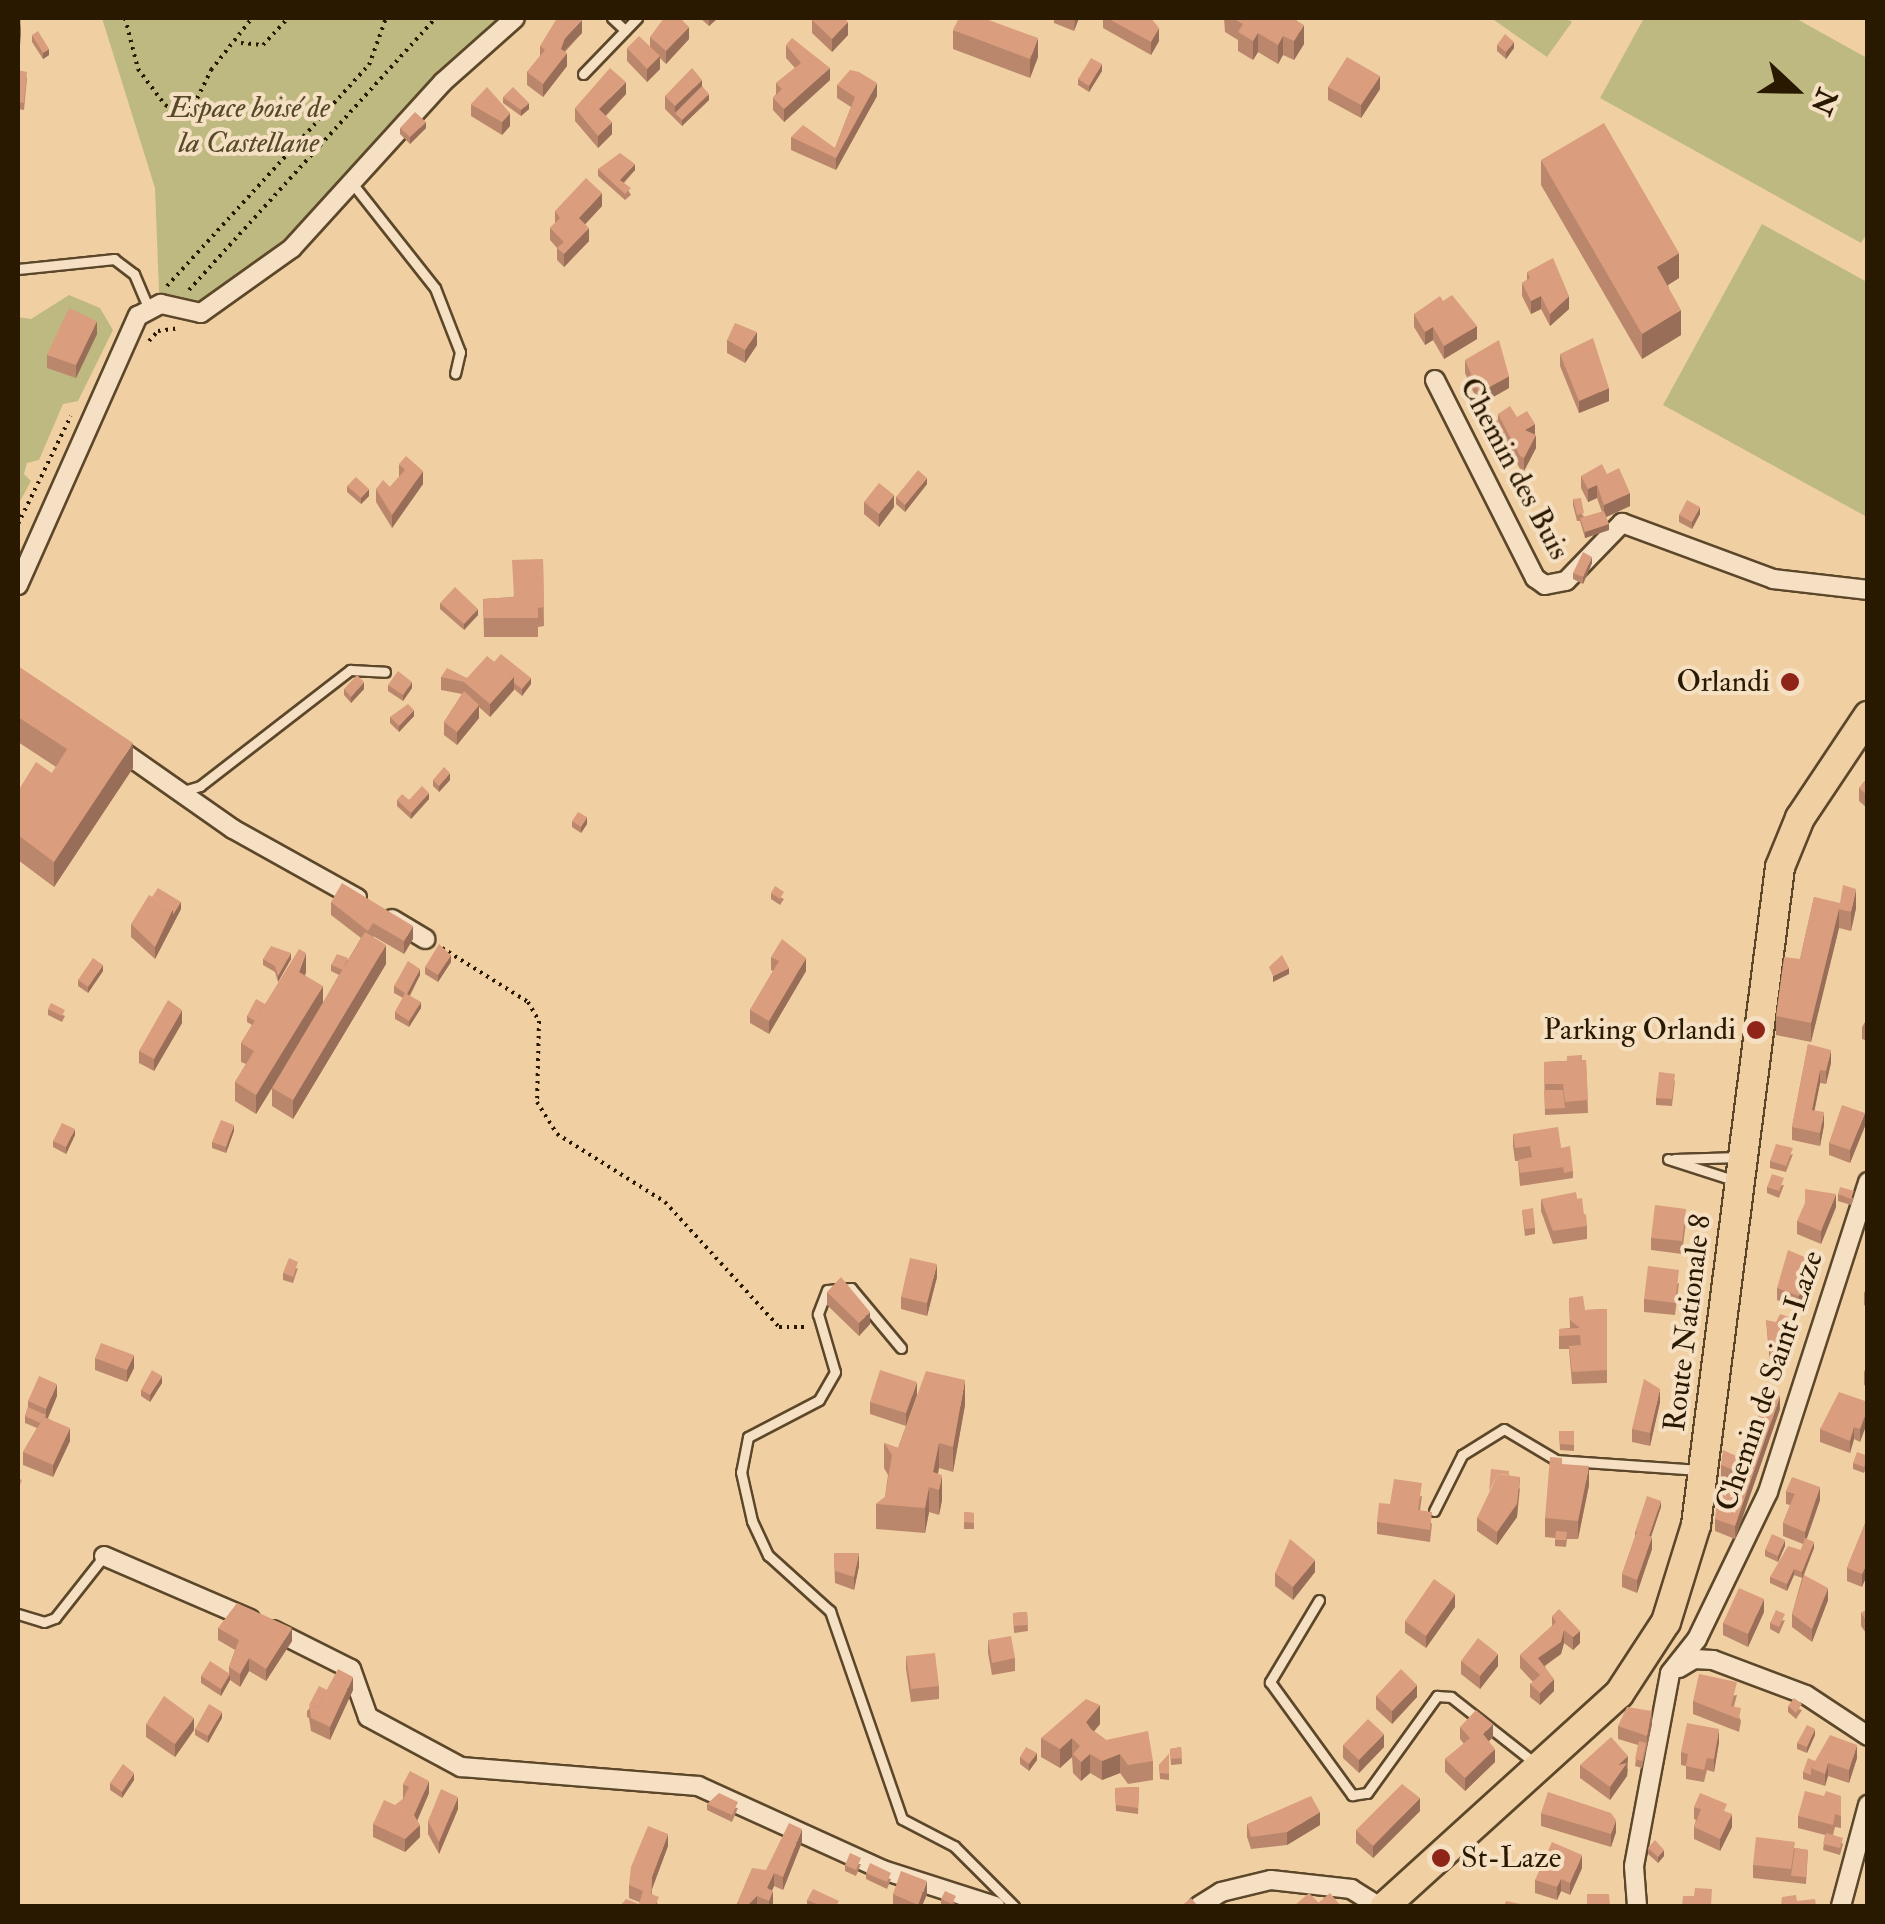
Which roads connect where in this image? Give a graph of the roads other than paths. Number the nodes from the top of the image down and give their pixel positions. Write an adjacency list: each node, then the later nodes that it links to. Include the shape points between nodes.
1 (515, 18): 6 (street, via 444,82)
2 (612, 18): 4 (lane)
3 (636, 18): 4 (lane)
4 (624, 30): 5 (lane)
5 (582, 74)
6 (352, 183): 8 (street, via 292,248 200,314); 9 (lane, via 435,288 460,352)
7 (18, 269): 8 (lane, via 114,259 134,274)
8 (154, 305): 11 (street, via 138,316)
9 (455, 373)
10 (1435, 380): 12 (street, Chemin des Buis, via 1536,578 1545,584 1566,582 1622,523 1772,579)
11 (18, 585)
12 (1868, 590)
13 (385, 672): 16 (lane, via 350,670 200,786)
14 (1868, 716): 18 (main road, Route Nationale 8, via 1800,818 1780,868)
15 (99, 736): 16 (street)
16 (180, 791): 17 (street)
17 (425, 939)
18 (1740, 1169): 18 (lane, via 1668,1159); 21 (main road, Route Nationale 8)
19 (1868, 1182): 26 (street, Chemin de Saint-Laze, via 1768,1492 1696,1639)
20 (901, 1348): 32 (lane, via 851,1288 827,1290 821,1322 836,1372 827,1390 759,1427 743,1450 752,1521 784,1574 830,1611 902,1819 954,1846)
21 (1702, 1470): 22 (lane, via 1556,1460 1504,1429 1462,1454); 26 (main road, Route Nationale 8, via 1683,1578)
22 (1434, 1510)
23 (104, 1556): 25 (lane, via 55,1618 44,1622); 31 (street, via 351,1668 368,1717 460,1767 698,1786 883,1870)
24 (1319, 1600): 28 (lane, via 1270,1682 1352,1795 1367,1794 1437,1696 1451,1697)
25 (18, 1614)
26 (1657, 1668): 27 (street, via 1713,1660 1806,1695); 28 (main road, Route Nationale 8); 36 (street, via 1634,1866)
27 (1868, 1736)
28 (1540, 1768): 30 (main road, Route Nationale 8)
29 (1868, 1805): 37 (street)
30 (1434, 1865): 34 (main road, Route Nationale 8); 35 (main road, Route Nationale 8)
31 (995, 1906)
32 (1014, 1906)
33 (1200, 1906): 34 (street, via 1222,1892 1271,1880 1351,1889)
34 (1381, 1906)
35 (1410, 1906)
36 (1638, 1906)
37 (1841, 1906)

